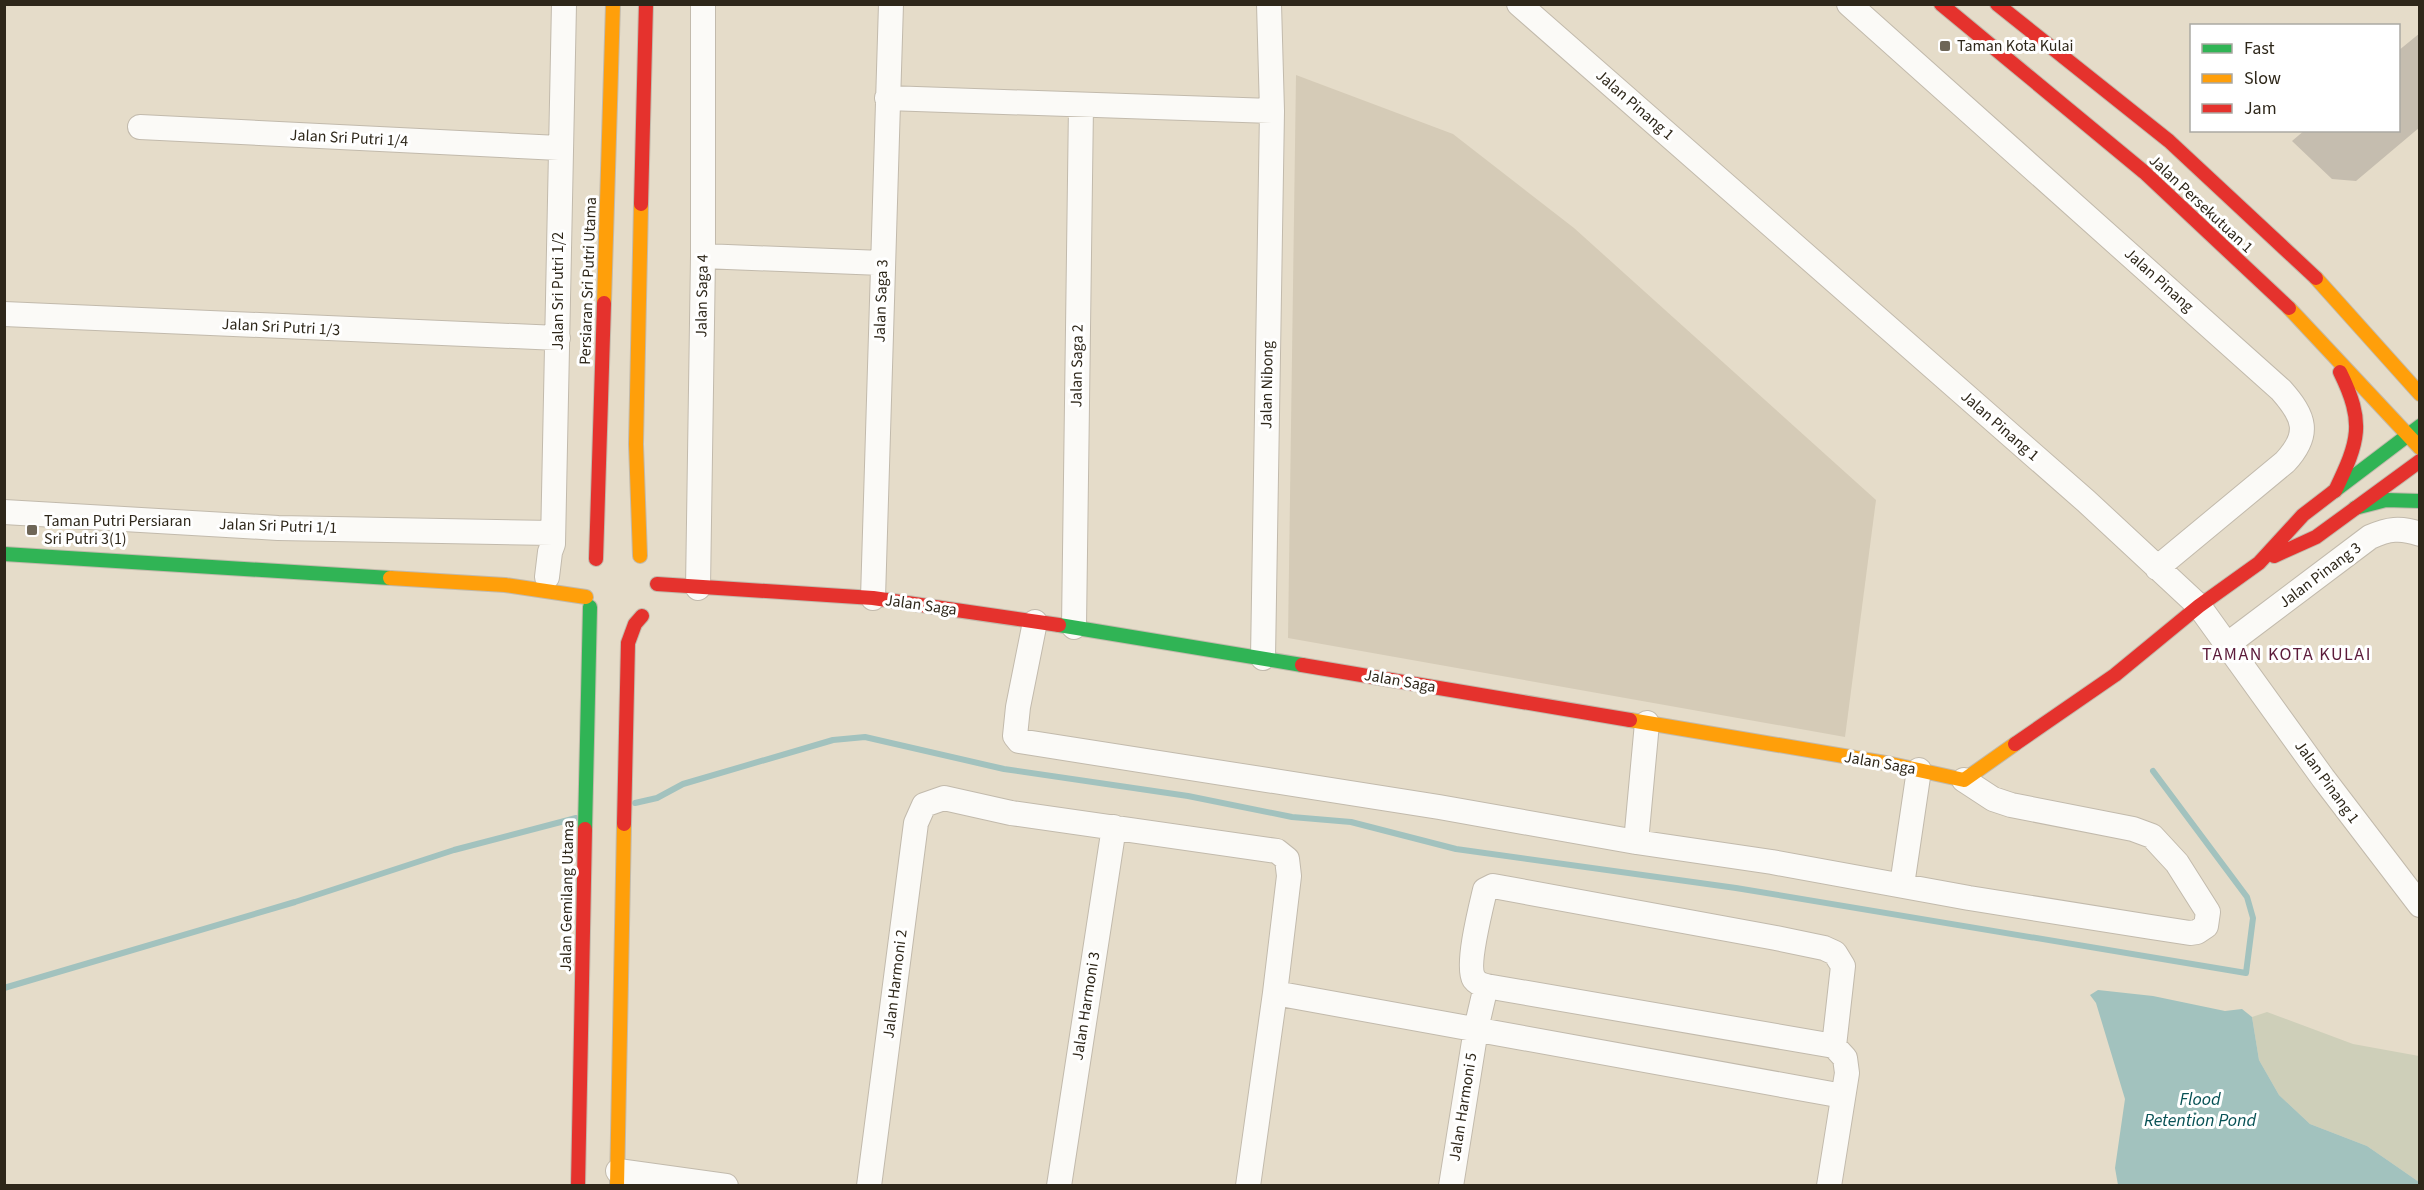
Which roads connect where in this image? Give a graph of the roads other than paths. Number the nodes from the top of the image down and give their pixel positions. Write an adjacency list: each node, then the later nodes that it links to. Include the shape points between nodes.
1 (564, 4): 15 (street, Jalan Sri Putri 1/2)
2 (613, 4): 39 (main road, Persiaran Sri Putri Utama)
3 (646, 4): 36 (main road, via 636,444)
4 (703, 4): 16 (street, Jalan Saga 4)
5 (891, 4): 11 (street, Jalan Saga 3)
6 (1269, 4): 13 (street, Jalan Nibong)
7 (1519, 4): 38 (street, Jalan Pinang 1, via 2077,493)
8 (1848, 4): 38 (street, Jalan Pinang, via 2296,406 2302,420 2297,449)
9 (1941, 4): 22 (main road, Jalan Persekutuan 1, via 2144,172)
10 (1997, 4): 18 (main road, Jalan Persekutuan 1, via 2169,141)
11 (887, 98): 12 (street); 17 (street, Jalan Saga 3)
12 (1081, 105): 13 (street); 50 (street, Jalan Saga 2)
13 (1272, 111): 52 (street, Jalan Nibong)
14 (140, 127): 15 (street, Jalan Sri Putri 1/4)
15 (559, 148): 20 (street, Jalan Sri Putri 1/2)
16 (703, 256): 17 (street); 42 (street, Jalan Saga 4)
17 (882, 262): 43 (street, Jalan Saga 3)
18 (2344, 309): 21 (main road); 23 (main road, Jalan Persekutuan 1)
19 (4, 314): 20 (street, Jalan Sri Putri 1/3)
20 (558, 338): 31 (street, Jalan Sri Putri 1/2)
21 (2392, 343)
22 (2330, 351): 24 (main road, Jalan Persekutuan 1); 27 (main road, via 2354,399 2359,429)
23 (2420, 394)
24 (2414, 430): 25 (main road, Jalan Persekutuan 1); 27 (main road)
25 (2420, 448)
26 (2420, 460): 29 (main road)
27 (2335, 491): 37 (main road, via 2303,515)
28 (2420, 501): 29 (main road, via 2385,500)
29 (2355, 508): 37 (main road, via 2316,537)
30 (4, 512): 31 (street, Jalan Sri Putri 1/1, via 278,528)
31 (553, 533): 40 (street, Jalan Sri Putri 1/2)
32 (2420, 534): 51 (street, Jalan Pinang 3, via 2403,528 2370,537)
33 (626, 551): 36 (main road)
34 (610, 552): 39 (main road)
35 (4, 555): 41 (main road)
36 (640, 556): 44 (main road, via 652,568)
37 (2259, 562): 46 (main road)
38 (2157, 568): 46 (street, Jalan Pinang 1)
39 (590, 569): 45 (main road, Persiaran Sri Putri Utama)
40 (552, 576): 41 (main road)
41 (505, 585): 45 (main road)
42 (698, 588): 43 (main road, Jalan Saga); 44 (main road, Jalan Saga)
43 (873, 598): 48 (main road, Jalan Saga)
44 (651, 601): 49 (main road, via 632,622); 65 (main road, via 628,643)
45 (588, 602): 47 (main road); 66 (main road, Jalan Gemilang Utama)
46 (2199, 606): 51 (street, Jalan Pinang 1); 55 (main road, via 2115,675)
47 (603, 618)
48 (1035, 622): 50 (main road, Jalan Saga); 57 (street, via 1018,707 1015,736 1019,741)
49 (620, 624)
50 (1074, 627): 52 (main road, Jalan Saga)
51 (2228, 644): 59 (street, Jalan Pinang 1)
52 (1263, 658): 53 (main road, Jalan Saga)
53 (1647, 723): 54 (main road, Jalan Saga); 57 (street)
54 (1919, 770): 55 (main road, Jalan Saga); 58 (street)
55 (1964, 780): 58 (street, Jalan Saga, via 1993,799 2011,805 2152,836 2196,891 2208,912 2208,922 2202,930 2190,933)
56 (1114, 827): 61 (street, via 1277,851 1287,859 1289,876); 68 (street, Jalan Harmoni 2, via 1011,813 944,798 924,805 916,823); 69 (street, Jalan Harmoni 3)
57 (1636, 842): 58 (street)
58 (1902, 885)
59 (2420, 905)
60 (1486, 986): 62 (street, Jalan Harmoni 5); 63 (street); 63 (street, via 1479,984 1472,972 1478,926 1485,890 1505,886 1835,953 1843,966)
61 (1275, 993): 62 (street); 70 (street)
62 (1476, 1029): 64 (street); 71 (street, Jalan Harmoni 5)
63 (1834, 1046): 64 (street, via 1845,1058)
64 (1843, 1096): 72 (street)
65 (617, 1178): 67 (street)
66 (578, 1185)
67 (726, 1185)
68 (869, 1185)
69 (1059, 1185)
70 (1248, 1185)
71 (1450, 1185)
72 (1829, 1185)

